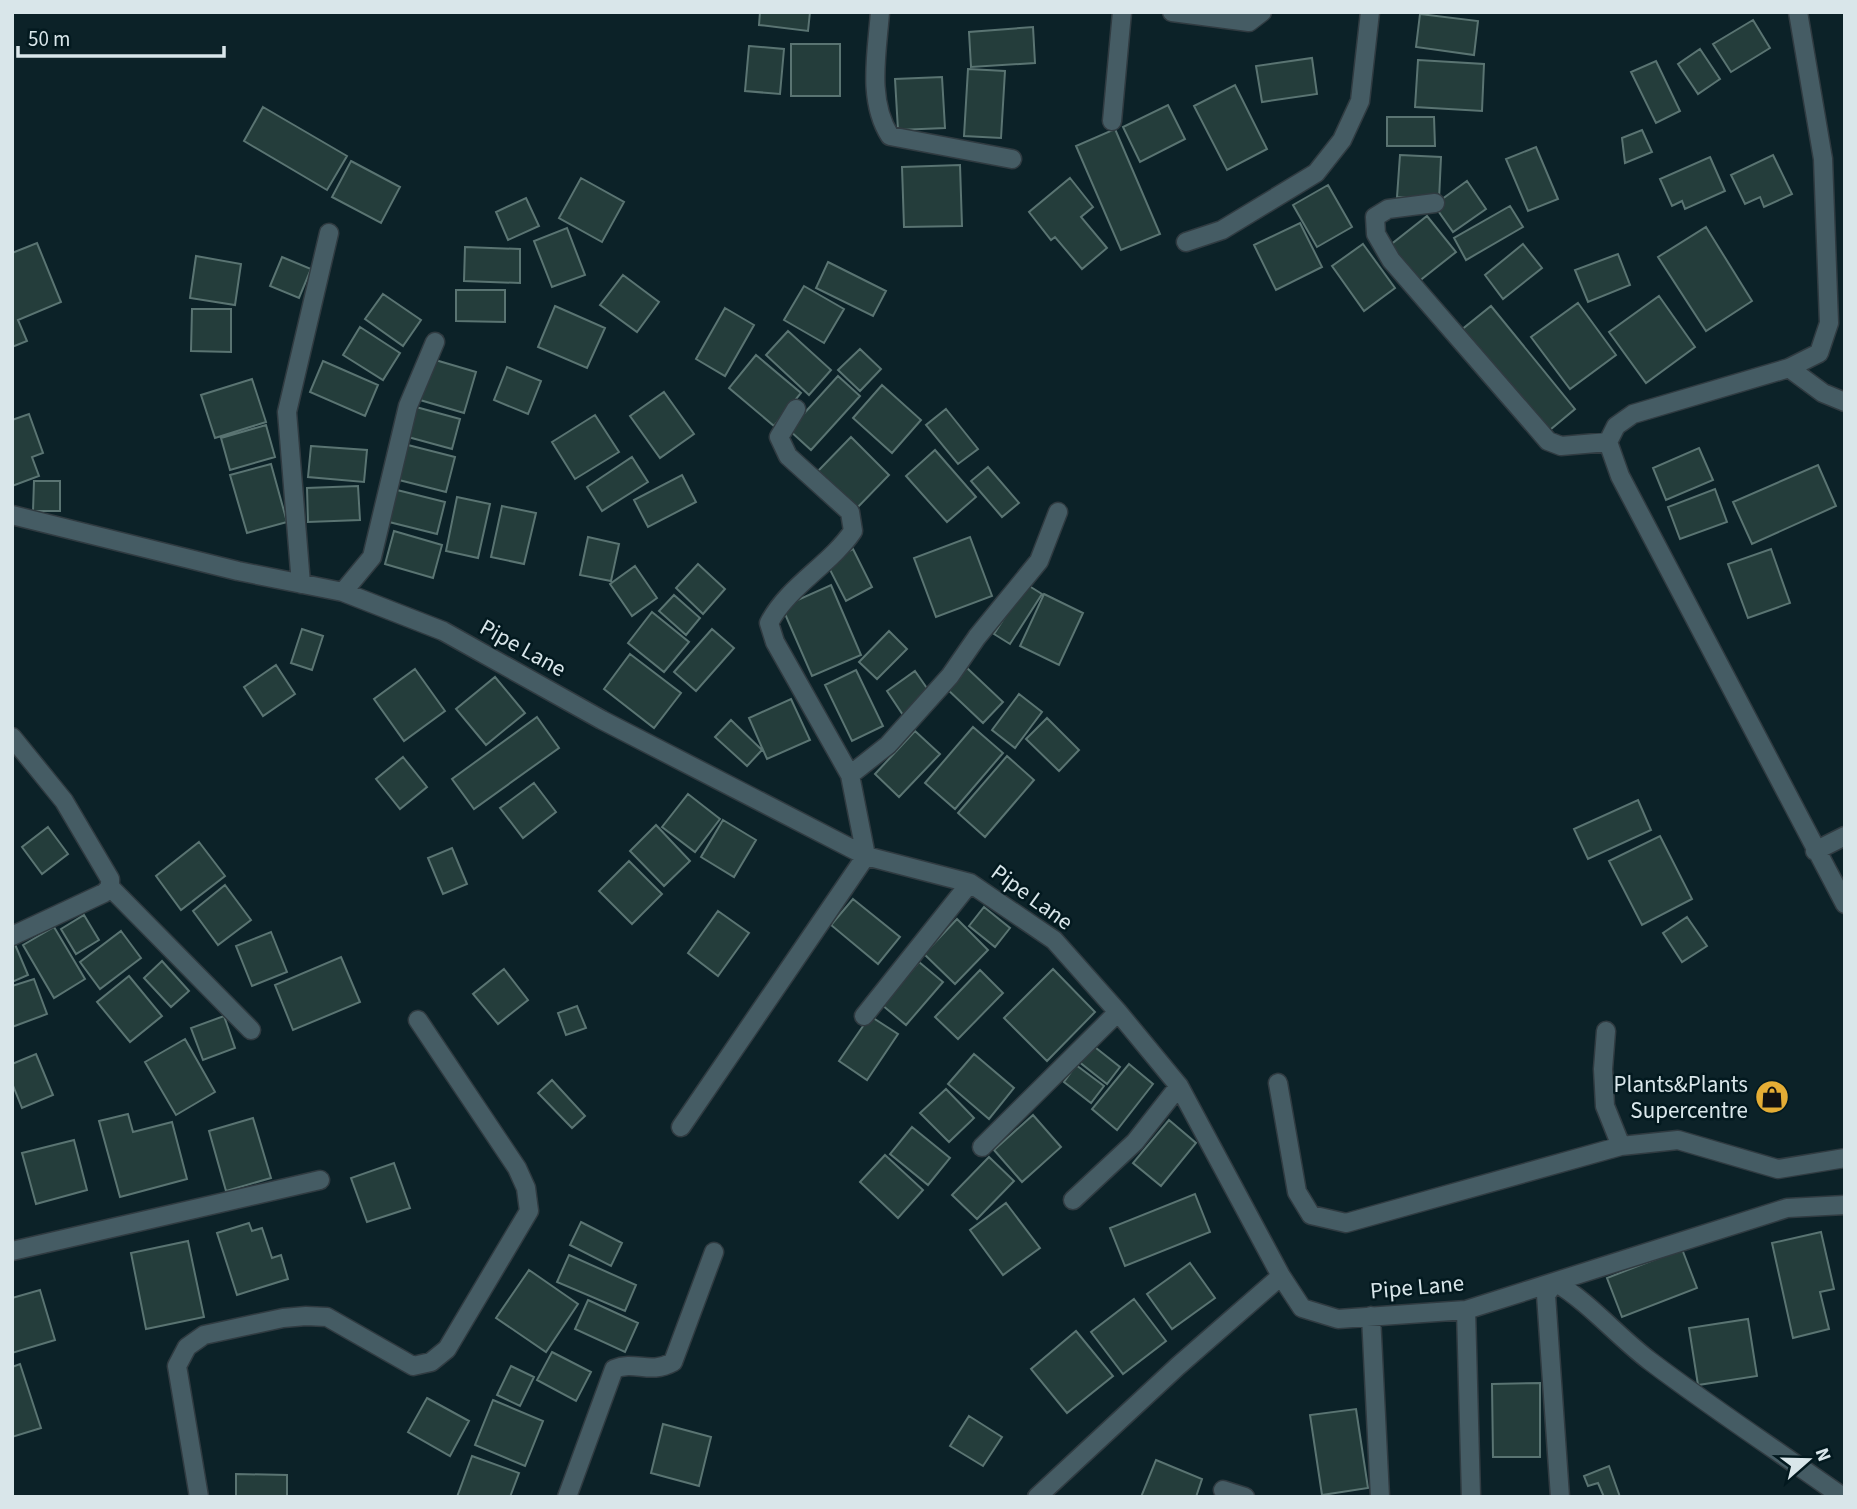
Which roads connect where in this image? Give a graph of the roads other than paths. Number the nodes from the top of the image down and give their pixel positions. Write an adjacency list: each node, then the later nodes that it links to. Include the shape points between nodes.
1 (880, 12): 8 (street, via 876,94 881,122 890,136)
2 (1122, 12): 7 (street)
3 (1172, 12): 4 (street, via 1249,22)
4 (1262, 12)
5 (1370, 12): 11 (street, via 1360,100 1342,140 1316,173 1222,230)
6 (1798, 12): 13 (street, via 1823,159 1829,323 1819,353)
7 (1112, 121)
8 (1012, 159)
9 (1435, 203): 16 (street, via 1388,209 1375,217 1376,234 1391,260 1548,441 1562,446)
10 (330, 233): 19 (street, via 288,411)
11 (1186, 242)
12 (435, 342): 20 (street, via 408,406 372,557)
13 (1789, 368): 14 (street, via 1823,393); 16 (street, via 1633,414 1616,426)
14 (1845, 402)
15 (796, 409): 22 (street, via 779,438 788,456 850,512 853,531 843,547 777,607 769,623 775,642)
16 (1608, 442): 24 (street, via 1620,476)
17 (1058, 512): 22 (street, via 1039,561 950,676 888,745)
18 (12, 515): 19 (street, Pipe Lane)
19 (301, 584): 20 (street, Pipe Lane)
20 (343, 592): 25 (street, Pipe Lane, via 443,631 601,720)
21 (12, 737): 27 (street, via 64,801 110,879)
22 (850, 775): 25 (street)
23 (1845, 836): 24 (street)
24 (1815, 851): 28 (street)
25 (866, 856): 26 (street, Pipe Lane); 37 (street)
26 (970, 883): 30 (street, Pipe Lane, via 1054,940); 31 (street)
27 (110, 887): 29 (street); 33 (street)
28 (1845, 904)
29 (12, 936)
30 (1118, 1012): 36 (street, Pipe Lane); 39 (street)
31 (864, 1016)
32 (418, 1020): 51 (street, via 517,1168 529,1211 447,1349 431,1362 413,1366 327,1317 270,1320 204,1335 187,1347 177,1366)
33 (251, 1030)
34 (1606, 1031): 38 (street, via 1605,1106)
35 (1278, 1083): 38 (street, via 1297,1192 1311,1215 1346,1223)
36 (1179, 1086): 42 (street, via 1135,1142); 46 (street, Pipe Lane)
37 (681, 1127)
38 (1621, 1146): 40 (street, via 1678,1140 1778,1169)
39 (982, 1147)
40 (1845, 1158)
41 (320, 1180): 44 (street)
42 (1073, 1199)
43 (1845, 1205): 47 (street, Pipe Lane, via 1787,1208)
44 (12, 1251)
45 (714, 1252): 52 (street, via 673,1362 660,1369 623,1365 614,1369)
46 (1281, 1276): 49 (street, Pipe Lane, via 1302,1308 1338,1319); 53 (street)
47 (1555, 1282): 48 (street, Pipe Lane); 57 (street, via 1546,1295); 58 (street, via 1577,1295 1659,1367)
48 (1466, 1310): 49 (street, Pipe Lane); 56 (street)
49 (1371, 1316): 55 (street)
50 (1223, 1490): 54 (street)
51 (199, 1497)
52 (567, 1497)
53 (1037, 1497)
54 (1245, 1497)
55 (1380, 1497)
56 (1471, 1497)
57 (1560, 1497)
58 (1843, 1497)

